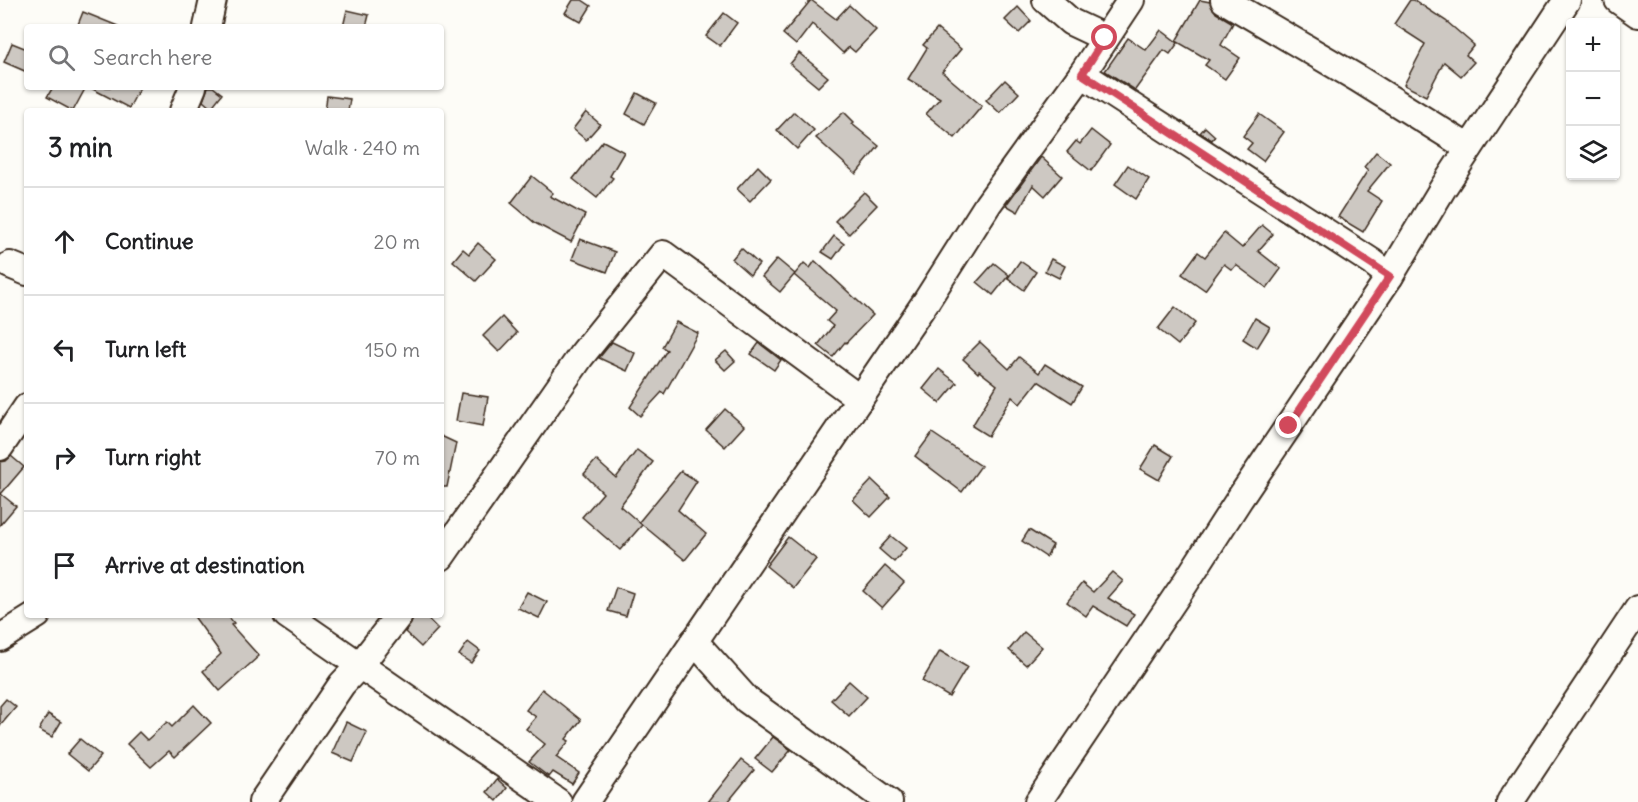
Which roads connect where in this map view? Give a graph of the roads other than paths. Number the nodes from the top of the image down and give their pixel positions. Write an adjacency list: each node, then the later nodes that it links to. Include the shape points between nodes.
1 (213, 0): 8 (street)
2 (1046, 0): 9 (street, via 1071,22)
3 (1131, 0): 9 (street)
4 (1224, 0): 13 (street)
5 (1567, 0): 13 (street)
6 (1618, 0): 7 (street)
7 (1638, 14)
8 (208, 24)
9 (1105, 38): 10 (street)
10 (1082, 74): 14 (street); 15 (street, via 988,204)
11 (192, 90): 12 (street)
12 (184, 108)
13 (1469, 148): 14 (street)
14 (1390, 276): 30 (street)
15 (860, 399): 18 (street, via 663,254 580,356); 24 (street)
16 (24, 411): 17 (street)
17 (0, 447)
18 (444, 553)
19 (1638, 609): 31 (street)
20 (33, 618): 23 (street)
21 (291, 618): 25 (street)
22 (397, 618): 25 (street)
23 (0, 638)
24 (694, 640): 28 (street); 29 (street, via 747,700)
25 (360, 665): 26 (street, via 342,684); 27 (street)
26 (262, 802)
27 (558, 802)
28 (585, 802)
29 (889, 802)
30 (1038, 802)
31 (1509, 802)

